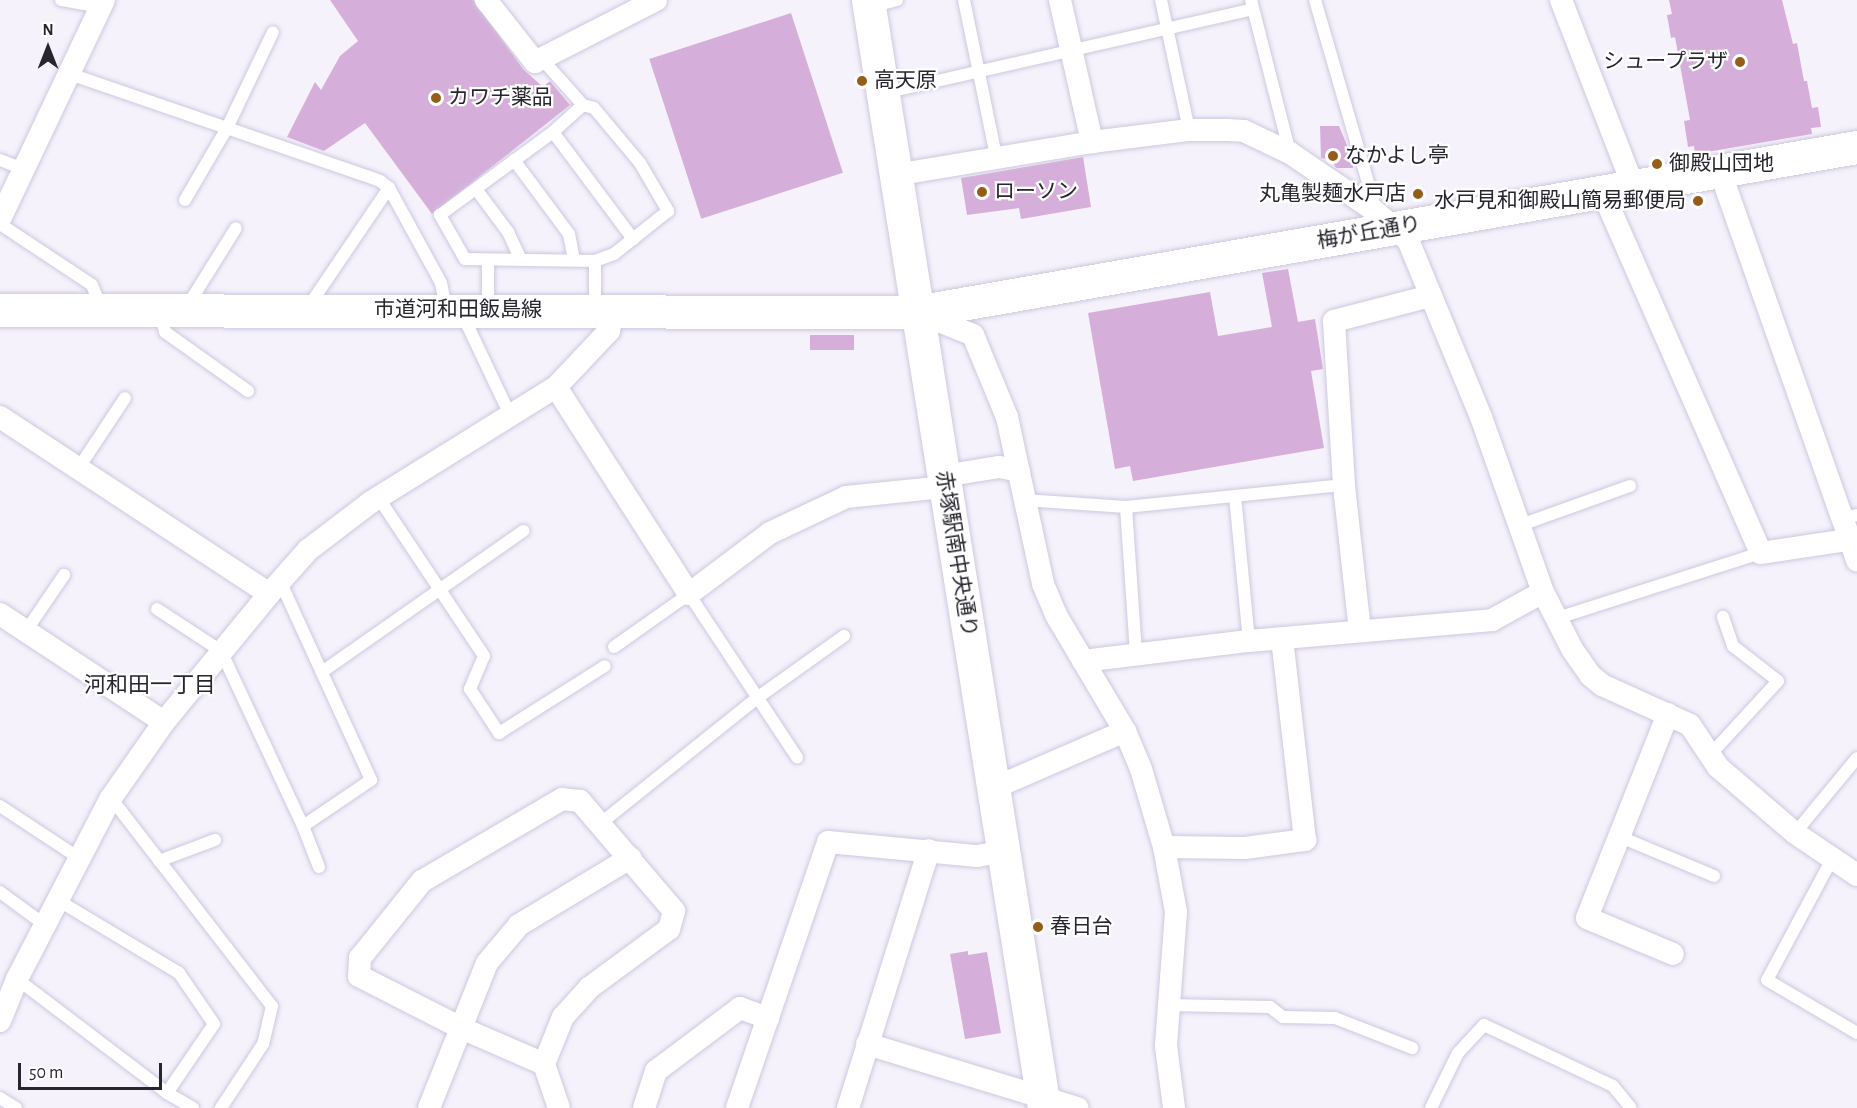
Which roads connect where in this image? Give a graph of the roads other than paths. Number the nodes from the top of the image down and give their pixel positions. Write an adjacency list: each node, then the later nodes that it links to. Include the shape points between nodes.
1 (60, 0): 10 (lane)
2 (486, 0): 15 (street, via 535,62)
3 (656, 0): 15 (street)
4 (964, 0): 16 (lane)
5 (1060, 0): 14 (street)
6 (1161, 0): 12 (lane)
7 (1315, 0): 36 (lane, via 1373,199)
8 (1562, 0): 33 (street)
9 (878, 2): 18 (street, 赤塚駅南中央通り)
10 (102, 4): 17 (street)
11 (1252, 4): 12 (lane); 25 (lane)
12 (1167, 28): 14 (lane); 21 (lane)
13 (273, 32): 20 (lane)
14 (1072, 48): 16 (lane); 23 (street)
15 (541, 58): 19 (lane)
16 (979, 68): 18 (lane); 26 (lane)
17 (70, 74): 20 (lane); 29 (street)
18 (882, 93): 31 (street, 赤塚駅南中央通り)
19 (583, 105): 22 (lane); 41 (lane, via 594,108 640,163 668,211)
20 (227, 128): 32 (lane); 35 (lane)
21 (1189, 130): 23 (street); 25 (street, via 1244,132)
22 (553, 132): 28 (lane); 41 (lane)
23 (1092, 142): 26 (street)
24 (1857, 147): 30 (street, 梅が丘通り)
25 (1290, 153): 36 (street)
26 (996, 156): 31 (street)
27 (0, 160): 29 (lane)
28 (514, 160): 34 (lane); 44 (lane, via 568,234)
29 (23, 169): 37 (street)
30 (1720, 171): 33 (street, 梅が丘通り); 69 (street)
31 (895, 175): 54 (street, 赤塚駅南中央通り)
32 (389, 188): 50 (lane); 51 (lane, via 441,283 444,299)
33 (1617, 188): 40 (street, 梅が丘通り); 73 (street)
34 (476, 189): 42 (lane, via 440,215 465,259); 43 (lane, via 508,232)
35 (185, 200)
36 (1371, 208): 40 (street)
37 (0, 219)
38 (0, 224): 49 (lane, via 92,285)
39 (236, 228): 47 (lane)
40 (1396, 228): 46 (street, via 1408,240); 54 (street, 梅が丘通り)
41 (633, 239): 45 (lane, via 614,254)
42 (488, 260): 43 (lane); 52 (lane)
43 (521, 260): 44 (lane)
44 (574, 260): 45 (lane)
45 (595, 261): 53 (lane)
46 (1431, 296): 63 (street, via 1334,321); 70 (street, via 1481,417)
47 (172, 309): 49 (street, 市道河和田飯島線); 50 (street, 市道河和田飯島線); 56 (lane, via 165,332)
48 (0, 310): 49 (street, 市道河和田飯島線)
49 (102, 310)
50 (306, 310): 51 (street, 市道河和田飯島線)
51 (456, 310): 52 (street, 市道河和田飯島線); 59 (lane)
52 (488, 310): 53 (street, 市道河和田飯島線)
53 (604, 310): 54 (street, 市道河和田飯島線); 55 (street, via 609,331)
54 (916, 312): 61 (street, via 973,335 1007,417); 62 (street, 赤塚駅南中央通り)
55 (556, 387): 59 (street); 79 (street)
56 (248, 391)
57 (124, 399): 60 (lane)
58 (0, 417): 60 (street)
59 (511, 417): 66 (street)
60 (78, 469): 76 (street)
61 (1019, 471): 62 (street, via 999,467); 67 (street)
62 (944, 482): 79 (street, via 846,496 770,533); 102 (street, 赤塚駅南中央通り)
63 (1344, 485): 65 (lane); 85 (street)
64 (1630, 486): 70 (lane)
65 (1235, 496): 68 (lane); 88 (lane)
66 (378, 497): 76 (street, via 308,550); 77 (lane)
67 (1024, 500): 68 (lane); 92 (street, via 1043,584)
68 (1126, 507): 91 (lane)
69 (1849, 517): 72 (street)
70 (1518, 526): 78 (street)
71 (523, 531): 77 (lane)
72 (1847, 540): 73 (street); 74 (street)
73 (1761, 553): 83 (lane)
74 (1857, 561)
75 (64, 575): 84 (lane)
76 (275, 588): 90 (street); 94 (lane)
77 (439, 588): 93 (lane, via 484,656 470,688 499,733); 94 (lane)
78 (1543, 592): 83 (street); 85 (street, via 1492,620)
79 (689, 594): 89 (lane); 95 (lane)
80 (158, 609): 90 (lane)
81 (0, 614): 84 (street)
82 (1724, 617): 99 (lane, via 1733,646 1778,681)
83 (1558, 618): 96 (street, via 1572,649 1602,685)
84 (26, 631): 97 (street)
85 (1360, 632): 87 (street)
86 (844, 636): 95 (lane)
87 (1282, 638): 88 (street); 110 (street, via 1305,840 1245,848)
88 (1249, 641): 91 (street)
89 (614, 647)
90 (222, 651): 97 (street); 106 (lane)
91 (1136, 653): 92 (street)
92 (1083, 661): 98 (street)
93 (605, 666)
94 (322, 672): 106 (lane, via 371,780)
95 (758, 698): 100 (lane); 105 (lane)
96 (1668, 714): 99 (street, via 1690,725); 108 (street)
97 (164, 722): 103 (street)
98 (1125, 731): 102 (street); 110 (street)
99 (1710, 755): 107 (street, via 1718,767)
100 (797, 757)
101 (1857, 758): 107 (lane)
102 (994, 788): 112 (street, 赤塚駅南中央通り)
103 (111, 798): 113 (street); 116 (lane)
104 (0, 806): 113 (lane)
105 (601, 822): 114 (street); 128 (street, via 580,801 562,799 422,880 360,958 359,976)
106 (303, 826): 117 (lane)
107 (1795, 833): 115 (street)
108 (1618, 836): 119 (lane); 123 (street, via 1587,918)
109 (215, 840): 116 (lane)
110 (1164, 847): 125 (street, via 1176,912)
111 (929, 850): 112 (street, via 977,856); 126 (street, via 828,842); 130 (street)
112 (1004, 851): 135 (street, 赤塚駅南中央通り)
113 (80, 858): 121 (street)
114 (630, 858): 128 (street, via 519,925 487,963); 132 (street, via 674,911 669,929 589,988 563,1017)
115 (1832, 859): 118 (street); 129 (lane, via 1767,980)
116 (159, 861): 138 (lane, via 272,1006 263,1044)
117 (319, 867)
118 (1857, 875)
119 (1714, 876)
120 (0, 892): 122 (lane)
121 (60, 901): 122 (street); 133 (lane, via 179,973 214,1024)
122 (45, 925): 124 (street)
123 (1673, 954)
124 (17, 979): 127 (street); 133 (lane)
125 (1167, 1005): 131 (lane, via 1270,1007 1283,1017 1335,1018); 145 (street)
126 (768, 1018): 141 (street, via 740,1008 656,1071); 142 (street)
127 (0, 1021)
128 (459, 1027): 132 (street); 139 (street)
129 (1857, 1033)
130 (867, 1044): 135 (street); 143 (street)
131 (1412, 1048)
132 (544, 1064): 140 (street)
133 (166, 1093): 137 (lane)
134 (0, 1098): 136 (lane)
135 (1044, 1102): 144 (street)
136 (16, 1108)
137 (193, 1108)
138 (221, 1108)
139 (429, 1108)
140 (559, 1108)
141 (644, 1108)
142 (737, 1108)
143 (848, 1108)
144 (1078, 1108)
145 (1174, 1108)
146 (1431, 1108): 147 (lane, via 1458,1053 1484,1025 1612,1086)
147 (1631, 1108)

